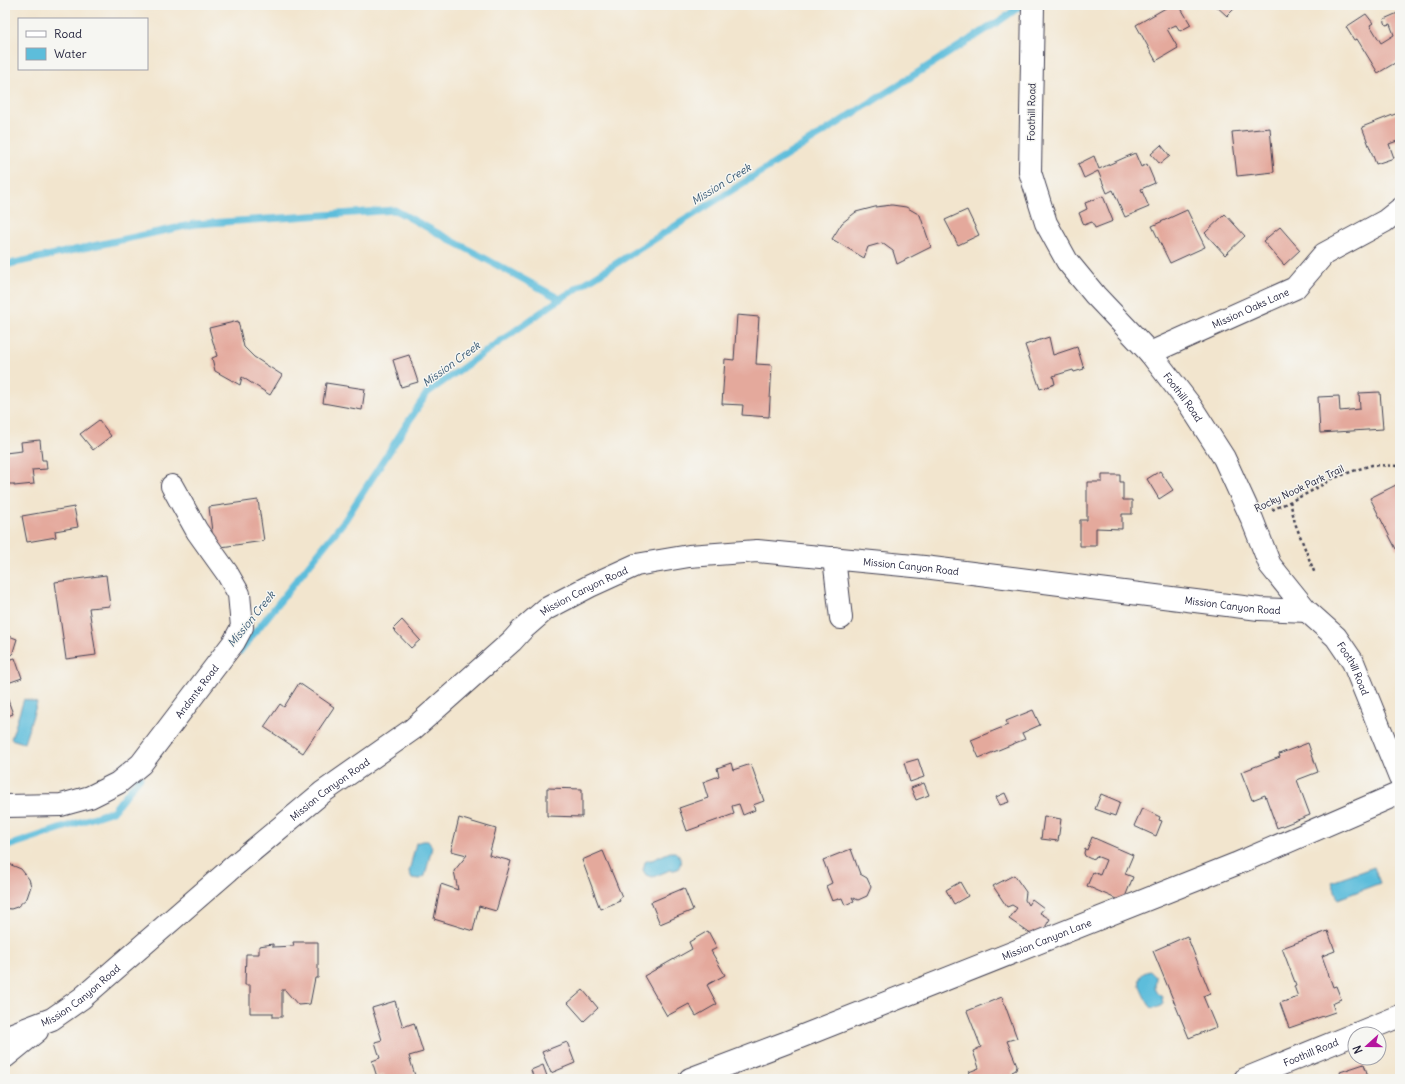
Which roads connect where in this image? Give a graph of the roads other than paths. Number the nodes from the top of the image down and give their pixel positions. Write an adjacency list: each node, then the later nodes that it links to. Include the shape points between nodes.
1 (1032, 5): 3 (street, Foothill Road, via 1030,172 1046,223 1067,261 1090,290)
2 (1400, 209): 3 (street, Mission Oaks Lane, via 1324,254 1294,288)
3 (1150, 353): 6 (street, Foothill Road, via 1190,405 1224,458 1270,565)
4 (172, 486): 10 (street, Andante Road, via 197,531 228,573 239,594 242,627 234,642 141,764 118,783 90,796 61,804)
5 (834, 558): 6 (street, Mission Canyon Road, via 1259,609); 7 (street); 12 (street, Mission Canyon Road, via 756,551 689,556 636,565 546,609 413,730 322,792 82,998)
6 (1307, 611): 8 (street, Foothill Road, via 1336,637 1353,662)
7 (841, 618)
8 (1400, 778)
9 (1400, 793): 17 (street, Mission Canyon Lane, via 1229,867)
10 (5, 806)
11 (1400, 1016): 13 (street, Foothill Road)
12 (52, 1019): 14 (street, Mission Canyon Road); 16 (street)
13 (1375, 1026)
14 (5, 1037)
15 (1347, 1037): 18 (street, Foothill Road)
16 (5, 1057)
17 (690, 1079)
18 (1245, 1079)

